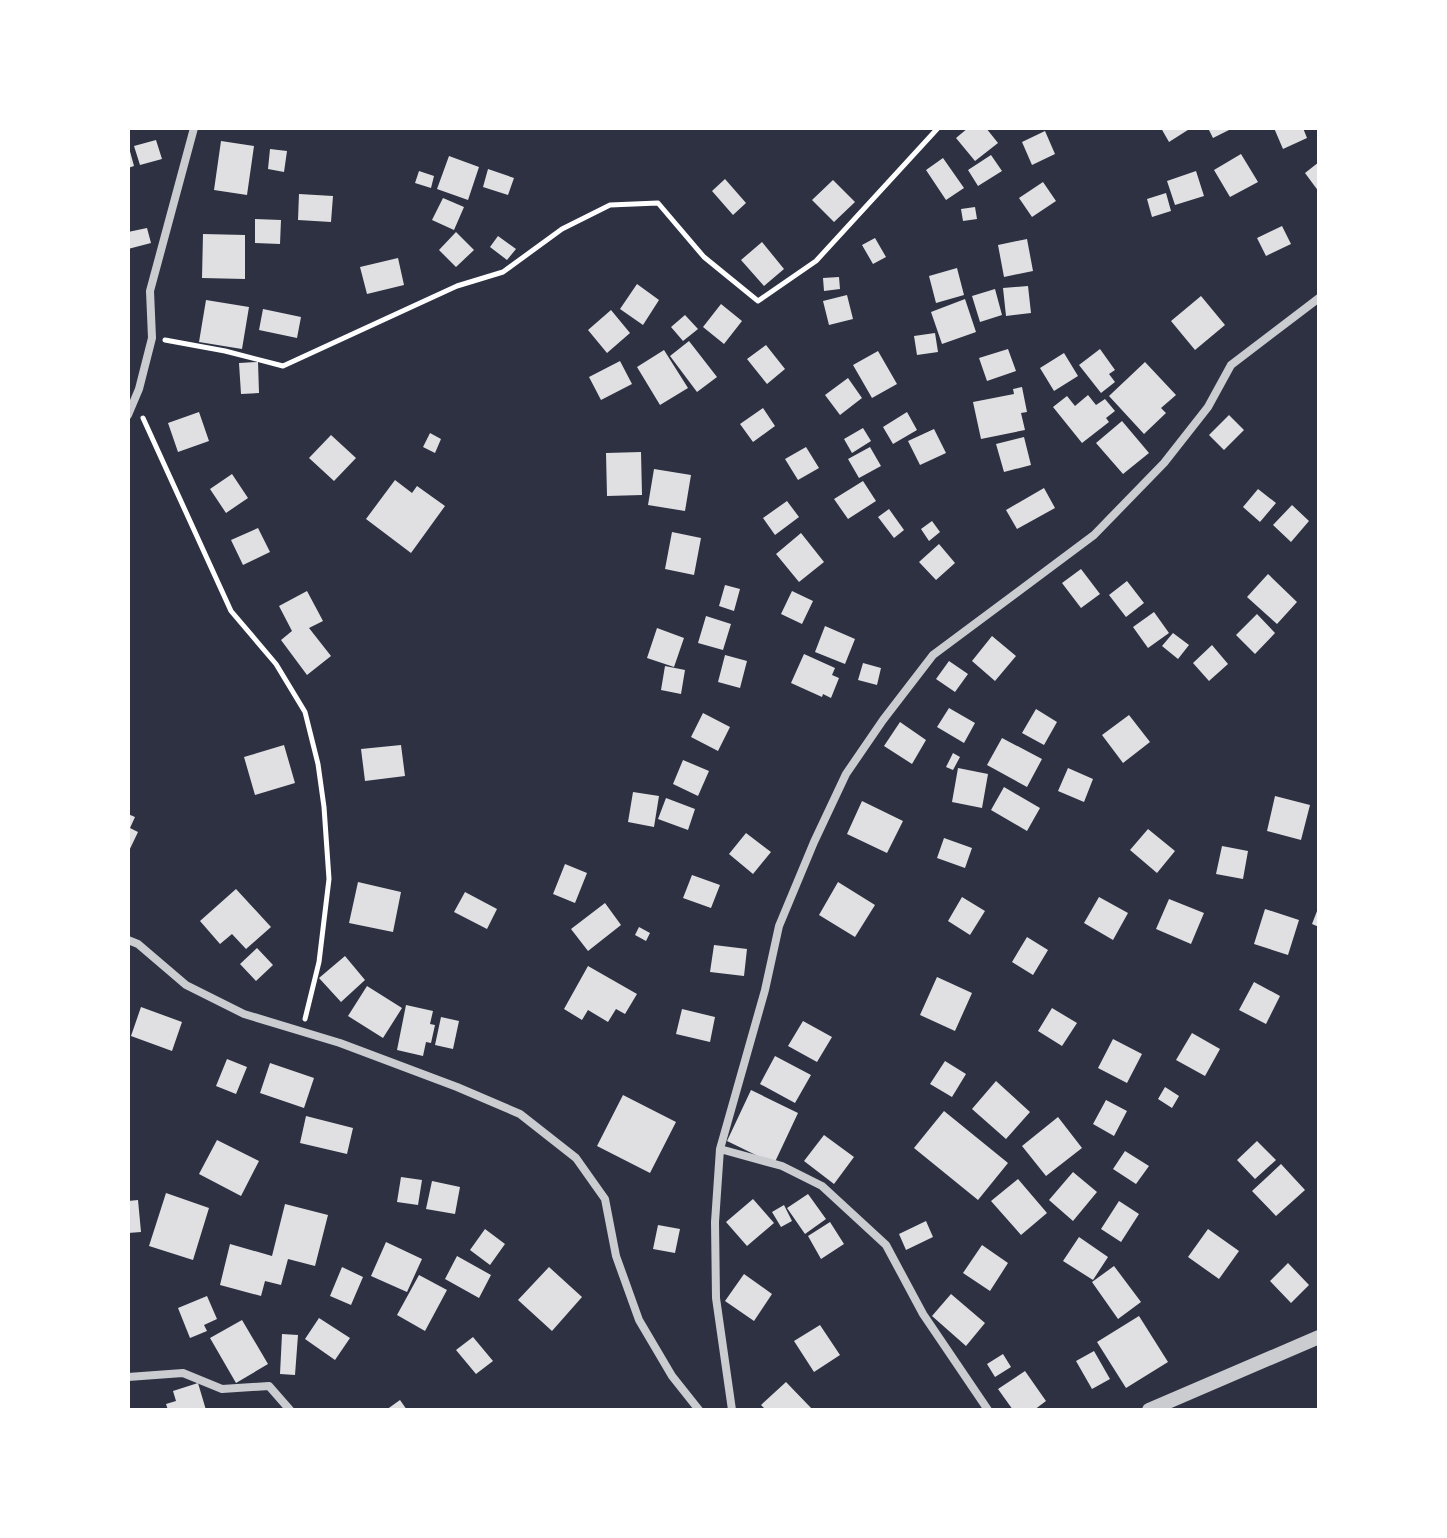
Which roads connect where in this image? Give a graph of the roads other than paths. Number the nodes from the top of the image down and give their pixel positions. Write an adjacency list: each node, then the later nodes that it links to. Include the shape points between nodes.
1 (194, 128): 3 (street, via 150,291 152,338)
2 (1319, 298): 5 (street, via 1231,365 1208,407 1164,463 1094,535 933,655 883,720 846,774 779,926)
3 (128, 415)
4 (128, 940): 9 (street, via 186,985 244,1014 429,1076 520,1114 576,1158 605,1199 616,1256 639,1320)
5 (720, 1149): 10 (street, via 716,1298); 11 (street, via 782,1166 822,1186 886,1245 923,1314)
6 (1319, 1337): 12 (street)
7 (128, 1377): 8 (street, via 183,1373 222,1389 269,1386)
8 (290, 1410)
9 (699, 1410)
10 (732, 1410)
11 (988, 1410)
12 (1149, 1410)

